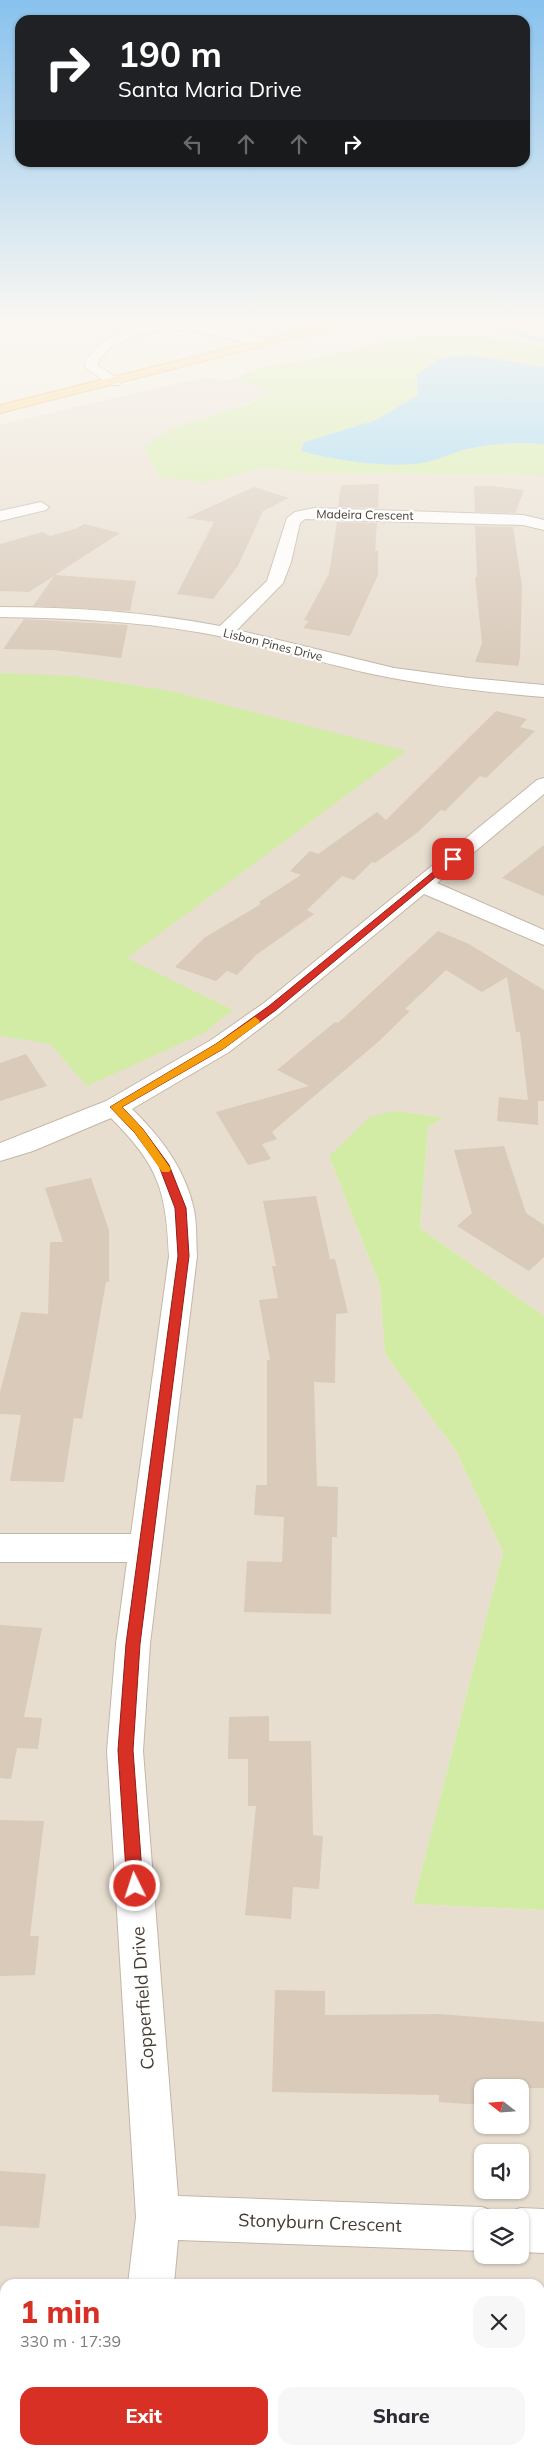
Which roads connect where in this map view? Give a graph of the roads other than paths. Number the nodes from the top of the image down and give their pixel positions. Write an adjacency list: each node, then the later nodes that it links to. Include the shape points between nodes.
1 (41, 507): 2 (street)
2 (0, 516)
3 (544, 525): 5 (street, Madeira Crescent, via 523,520 300,515 293,521 275,583)
4 (0, 612): 5 (street, Lisbon Pines Drive, via 106,616)
5 (224, 632): 6 (street, Lisbon Pines Drive, via 394,673)
6 (544, 691)
7 (544, 784): 8 (street)
8 (422, 885): 9 (street); 10 (street, via 272,1008 220,1046)
9 (544, 938)
10 (115, 1107): 11 (street); 13 (street, Copperfield Drive, via 139,1130 164,1165 180,1208 183,1256)
11 (0, 1152)
12 (0, 1548): 13 (street)
13 (145, 1548): 14 (street, Copperfield Drive, via 125,1750)
14 (158, 2217): 15 (street, Stonyburn Crescent); 18 (street, Copperfield Drive)
15 (474, 2229)
16 (529, 2230): 17 (street)
17 (544, 2231)
18 (151, 2279)

